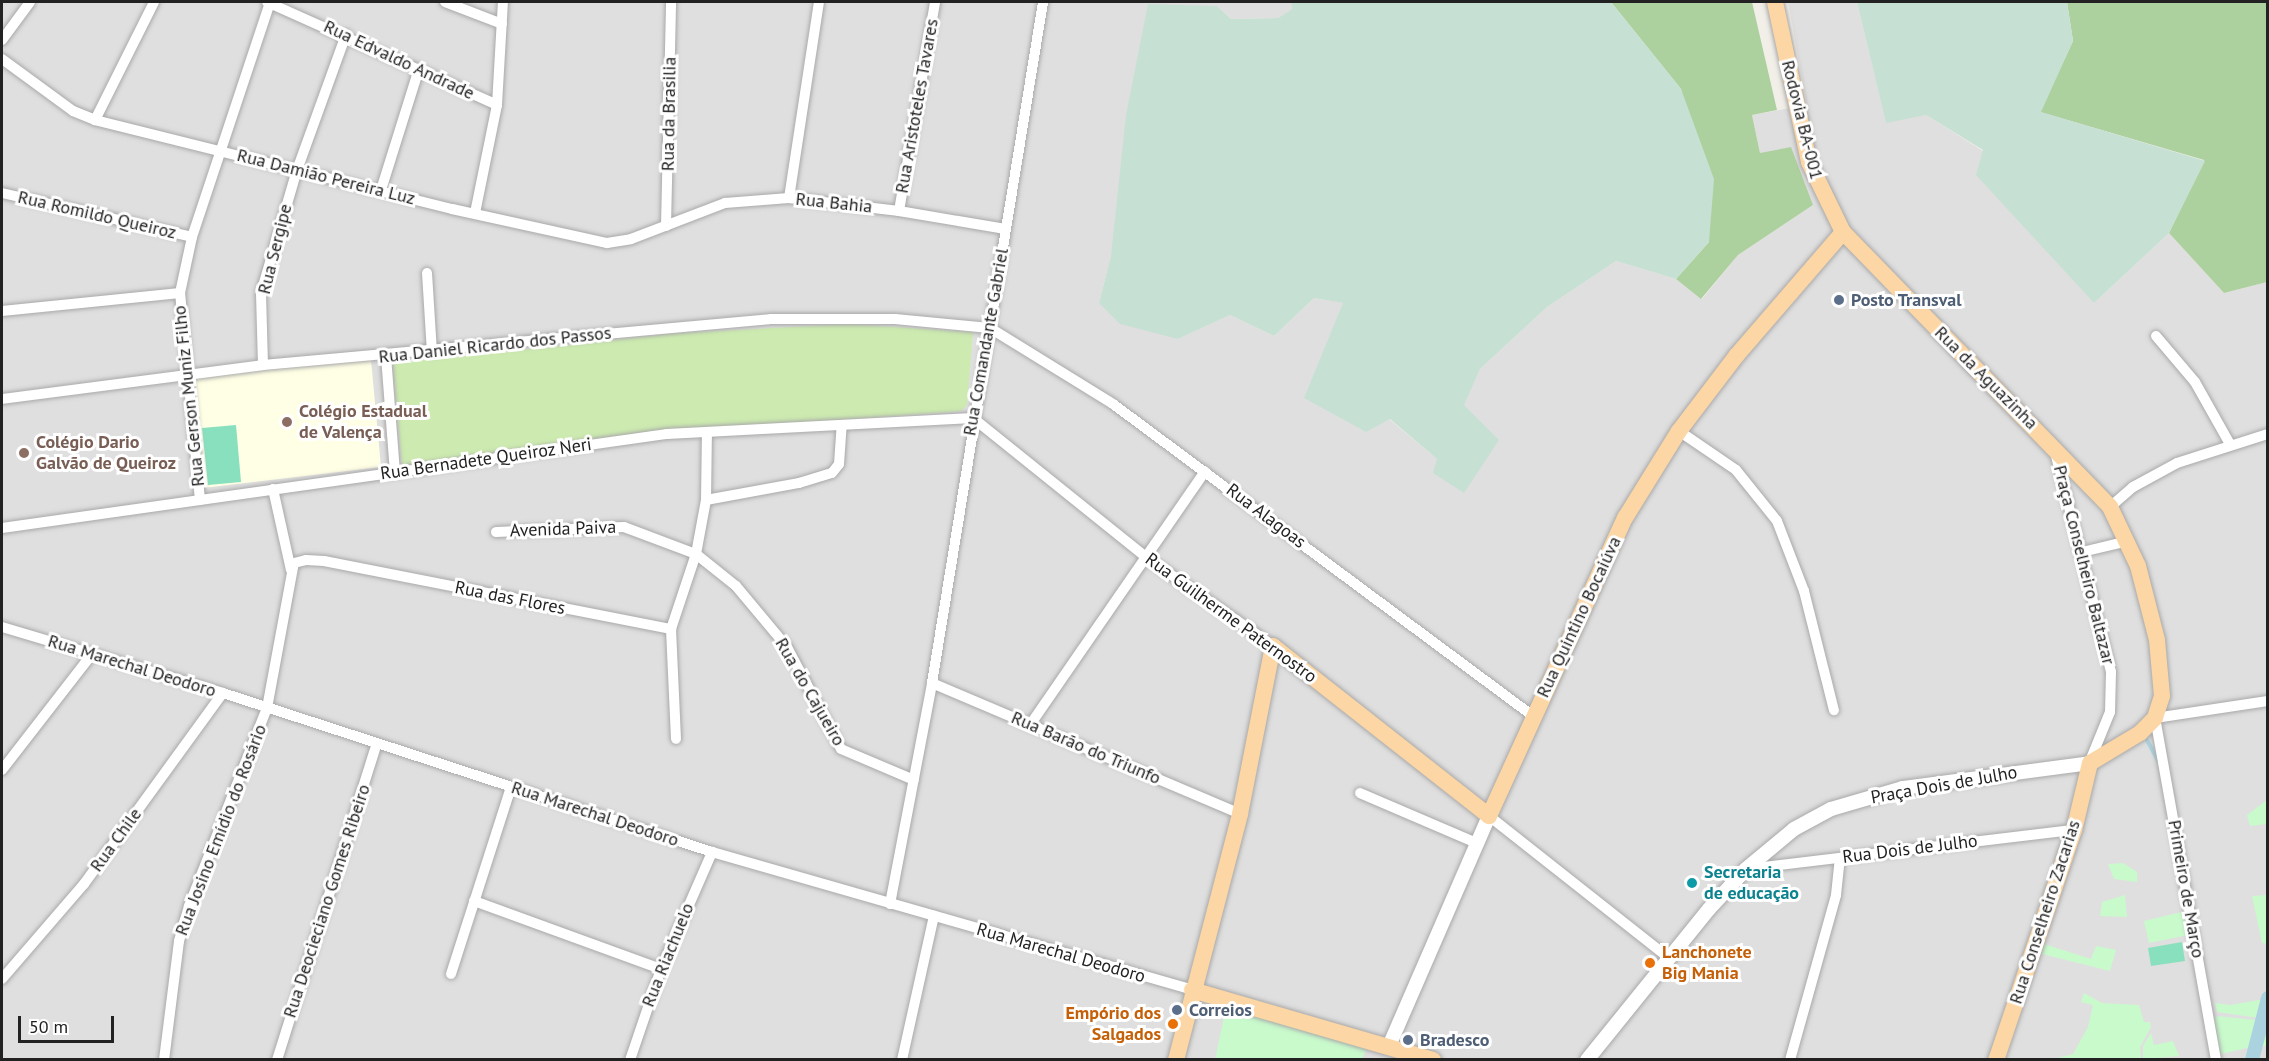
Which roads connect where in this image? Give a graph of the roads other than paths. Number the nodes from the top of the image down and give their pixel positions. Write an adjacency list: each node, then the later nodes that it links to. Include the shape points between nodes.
1 (30, 2): 13 (street)
2 (154, 2): 17 (street)
3 (269, 2): 12 (street, Rua Edvaldo Andrade); 18 (street, Rua Gerson Muniz Filho)
4 (445, 2): 11 (street)
5 (504, 2): 11 (street)
6 (671, 2): 25 (street, Rua da Brasilia)
7 (819, 2): 22 (street)
8 (935, 2): 23 (street, Rua Aristoteles Tavares)
9 (1043, 2): 26 (street, Rua Comandante Gabriel)
10 (1775, 2): 27 (main road, Rodovia BA-001, via 1809,162)
11 (502, 24): 16 (street)
12 (346, 35): 15 (street, Rua Edvaldo Andrade); 19 (street, Rua Sergipe)
13 (2, 40)
14 (2, 59): 17 (street, Rua Damião Pereira Luz, via 73,111)
15 (419, 69): 16 (street, Rua Edvaldo Andrade); 20 (street)
16 (497, 105): 24 (street)
17 (94, 120): 18 (street, Rua Damião Pereira Luz)
18 (220, 151): 19 (street, Rua Damião Pereira Luz); 28 (street, Rua Gerson Muniz Filho)
19 (297, 170): 20 (street, Rua Damião Pereira Luz); 36 (street, Rua Sergipe, via 261,293)
20 (381, 190): 24 (street, Rua Damião Pereira Luz)
21 (2, 193): 28 (street, Rua Romildo Queiroz)
22 (789, 198): 23 (street, Rua Bahia); 25 (street, Rua Bahia, via 725,203)
23 (899, 211): 26 (street, Rua Bahia)
24 (475, 213): 25 (street, Rua Damião Pereira Luz, via 607,243 631,239)
25 (666, 225)
26 (1005, 229): 32 (street, Rua Comandante Gabriel)
27 (1843, 232): 41 (main road, Rua Quintino Bocaiúva, via 1737,355); 45 (main road, Rua da Aguazinha)
28 (192, 237): 30 (street, Rua Gerson Muniz Filho)
29 (427, 273): 34 (street)
30 (180, 293): 31 (street); 37 (street, Rua Gerson Muniz Filho)
31 (2, 311)
32 (990, 328): 34 (street, Rua Daniel Ricardo dos Passos, via 895,319 771,319); 39 (street, Rua Comandante Gabriel); 46 (street, Rua Alagoas, via 1113,404)
33 (2156, 336): 44 (street, via 2195,382)
34 (432, 352): 35 (street, Rua Daniel Ricardo dos Passos)
35 (386, 356): 36 (street, Rua Daniel Ricardo dos Passos); 47 (street)
36 (263, 365): 37 (street, Rua Daniel Ricardo dos Passos)
37 (188, 375): 38 (street, Rua Daniel Ricardo dos Passos); 49 (street, Rua Gerson Muniz Filho)
38 (2, 399)
39 (973, 418): 40 (street, Rua Bernadete Queiroz Neri); 57 (street, Rua Guilherme Paternostro); 63 (street, Rua Comandante Gabriel)
40 (842, 425): 42 (street, Rua Bernadete Queiroz Neri); 50 (street, via 838,464 832,473)
41 (1679, 431): 67 (street, via 1737,470 1778,522 1804,591); 68 (main road, Rua Quintino Bocaiúva, via 1625,518)
42 (707, 432): 47 (street, Rua Bernadete Queiroz Neri, via 667,434); 50 (street)
43 (2268, 434): 44 (street)
44 (2230, 444): 51 (street, via 2152,474)
45 (2053, 446): 51 (main road, Praça Conselheiro Baltazar); 55 (street, Praça Conselheiro Baltazar)
46 (1205, 471): 57 (street); 68 (street, Rua Alagoas)
47 (395, 472): 48 (street, Rua Bernadete Queiroz Neri)
48 (273, 489): 49 (street, Rua Bernadete Queiroz Neri); 58 (street)
49 (200, 500): 52 (street, Rua Bernadete Queiroz Neri)
50 (706, 500): 56 (street)
51 (2110, 507): 54 (main road, Praça Conselheiro Baltazar)
52 (2, 528)
53 (496, 532): 56 (street, Avenida Paiva, via 624,527)
54 (2128, 541): 55 (street); 69 (main road, Praça Conselheiro Baltazar, via 2157,640 2162,696)
55 (2082, 552): 73 (street, Praça Conselheiro Baltazar, via 2102,628 2112,691 2110,712)
56 (696, 554): 59 (street); 75 (street, Rua do Cajueiro, via 736,586 787,646 841,749)
57 (1147, 558): 61 (street, Rua Guilherme Paternostro); 70 (street)
58 (291, 570): 59 (street, Rua das Flores, via 297,561 324,561); 66 (street)
59 (671, 629): 71 (street)
60 (3, 630): 62 (street, Rua Marechal Deodoro)
61 (1273, 646): 78 (main road); 79 (main road, Rua Guilherme Paternostro)
62 (92, 654): 64 (street, Rua Marechal Deodoro); 74 (street)
63 (932, 683): 70 (street, Rua Barão do Triunfo); 75 (street, Rua Comandante Gabriel)
64 (223, 693): 66 (street, Rua Marechal Deodoro); 91 (street, Rua Chile, via 84,884)
65 (2268, 701): 69 (street)
66 (267, 708): 72 (street, Rua Marechal Deodoro); 94 (street, Rua Josino Emídio do Rosário, via 189,906 171,981)
67 (1834, 710)
68 (1533, 716): 79 (main road, Rua Quintino Bocaiúva)
69 (2155, 718): 73 (main road, via 2140,733); 103 (street, Primeiro de Março)
70 (1030, 724): 78 (street, Rua Barão do Triunfo)
71 (676, 739)
72 (377, 743): 76 (street, Rua Marechal Deodoro); 95 (street, Rua Deocieciano Gomes Ribeiro)
73 (2090, 763): 80 (main road, Rua Conselheiro Zacarias); 84 (street, Praça Dois de Julho, via 1937,783 1869,797 1811,819)
74 (2, 770)
75 (914, 780): 86 (street, Rua Comandante Gabriel)
76 (511, 787): 82 (street, Rua Marechal Deodoro); 85 (street)
77 (1360, 793): 81 (street)
78 (1240, 814): 92 (main road)
79 (1489, 816): 81 (street, Rua Quintino Bocaiúva); 88 (street)
80 (2074, 830): 83 (street, Rua Dois de Julho); 102 (main road, Rua Conselheiro Zacarias)
81 (1479, 844): 93 (street, Rua Quintino Bocaiúva)
82 (712, 852): 86 (street, Rua Marechal Deodoro); 89 (street, Rua Riachuelo)
83 (1840, 858): 84 (street, Rua Dois de Julho); 101 (street, via 1836,895)
84 (1746, 869): 88 (street, Praça Dois de Julho)
85 (474, 901): 89 (street); 90 (street)
86 (890, 904): 87 (street, Rua Marechal Deodoro)
87 (934, 916): 92 (street, Rua Marechal Deodoro); 97 (street)
88 (1669, 958): 100 (street, Praça Dois de Julho)
89 (661, 969): 96 (street, Rua Riachuelo)
90 (451, 974)
91 (2, 979)
92 (1192, 990): 93 (main road); 98 (main road)
93 (1386, 1053): 99 (main road)
94 (164, 1059)
95 (277, 1059)
96 (630, 1059)
97 (902, 1059)
98 (1176, 1059)
99 (1433, 1059)
100 (1587, 1059)
101 (1790, 1059)
102 (1995, 1059)
103 (2216, 1059)

